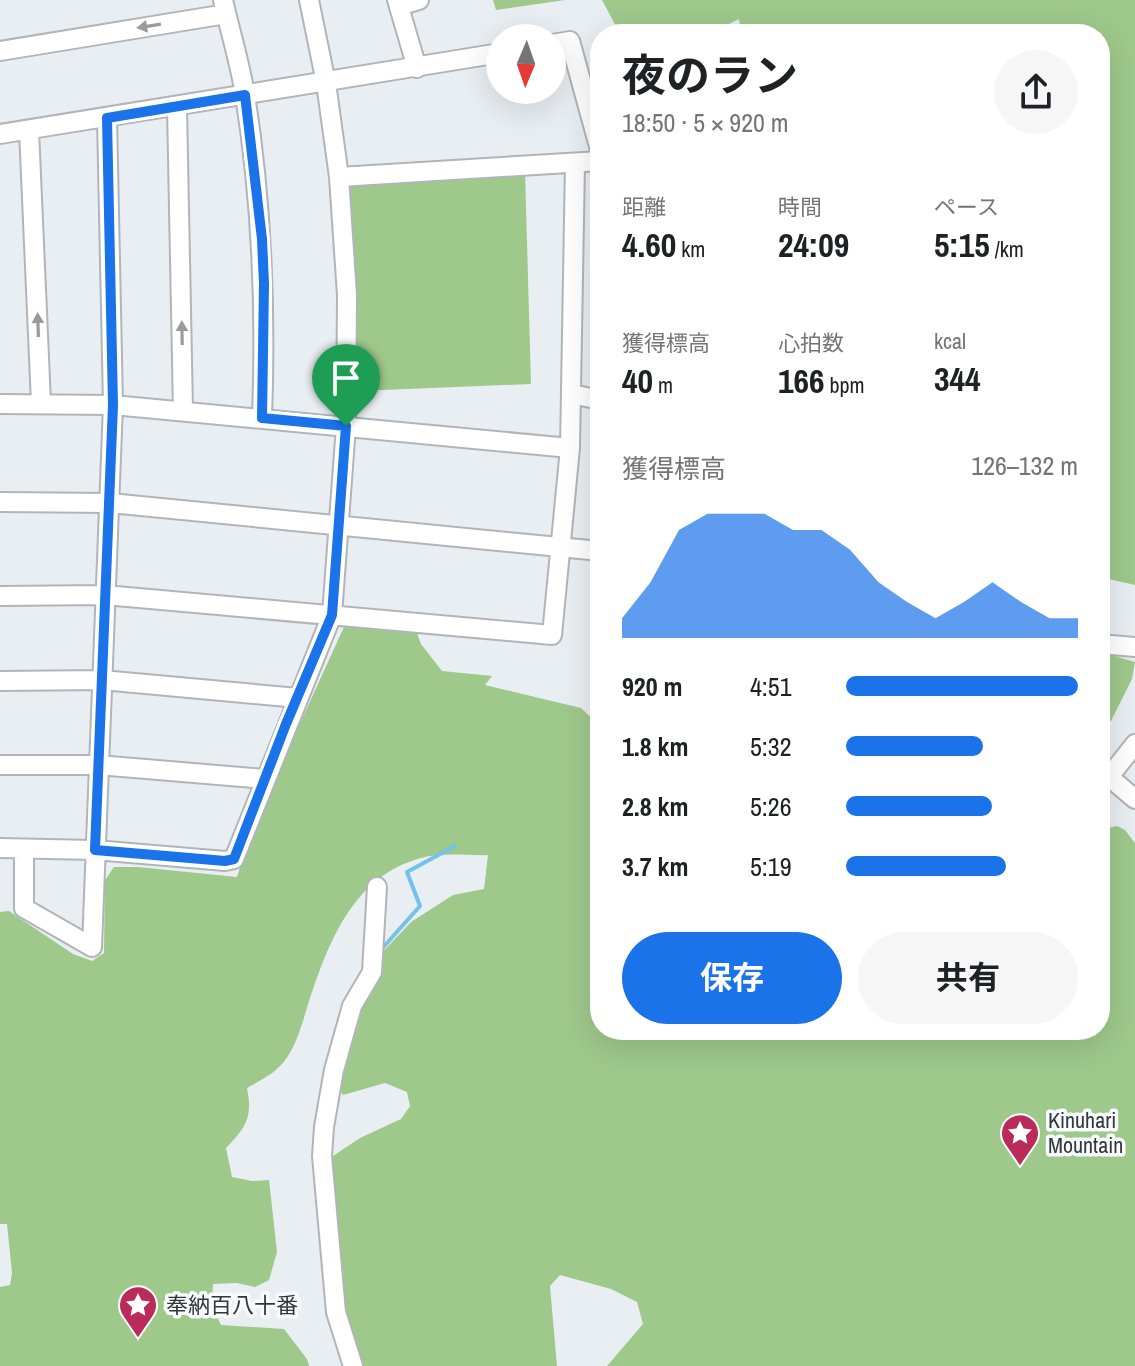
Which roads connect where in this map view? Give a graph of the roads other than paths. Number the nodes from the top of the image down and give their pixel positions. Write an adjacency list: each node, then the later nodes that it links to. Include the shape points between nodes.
1 (309, 0): 9 (street)
2 (419, 0): 3 (street)
3 (398, 3): 8 (street)
4 (224, 7): 6 (street, one-way to 6); 10 (street)
5 (566, 42): 12 (street, via 570,41)
6 (0, 51)
7 (486, 56): 8 (street)
8 (417, 68): 9 (street)
9 (326, 83): 10 (street); 18 (street)
10 (245, 95): 11 (street); 25 (street, via 262,239)
11 (177, 107): 13 (street); 24 (street, one-way to 11)
12 (590, 114)
13 (107, 118): 14 (street); 23 (street)
14 (29, 130): 15 (street); 21 (street, one-way to 14)
15 (0, 134)
16 (590, 162): 17 (street)
17 (575, 163): 18 (street); 19 (street)
18 (339, 177): 26 (street, via 348,308)
19 (572, 394): 20 (street); 27 (street)
20 (590, 398)
21 (41, 403): 22 (street); 23 (street)
22 (0, 404)
23 (113, 405): 24 (street); 29 (street)
24 (183, 411): 25 (street)
25 (262, 418): 26 (street)
26 (346, 426): 27 (street); 30 (street)
27 (570, 448): 31 (street)
28 (0, 502): 29 (street)
29 (110, 503): 30 (street); 33 (street)
30 (339, 526): 31 (street); 35 (street)
31 (562, 547): 32 (street); 35 (street, via 552,635)
32 (590, 550)
33 (105, 595): 34 (street); 35 (street); 38 (street)
34 (0, 596)
35 (332, 615): 40 (street)
36 (1110, 645): 37 (street)
37 (1135, 647)
38 (102, 680): 39 (street); 40 (street); 43 (street)
39 (0, 681)
40 (298, 698): 46 (street)
41 (1135, 744): 44 (street)
42 (0, 765): 43 (street)
43 (98, 765): 46 (street); 50 (street)
44 (1110, 776)
45 (1110, 778): 47 (street)
46 (265, 779): 50 (street, via 234,859)
47 (1135, 799)
48 (0, 848): 49 (street)
49 (24, 849): 50 (street); 50 (street, via 24,908 92,947)
50 (95, 850)
51 (377, 887): 52 (street, via 372,972 352,1006 334,1070 322,1156 336,1312)
52 (353, 1366)

